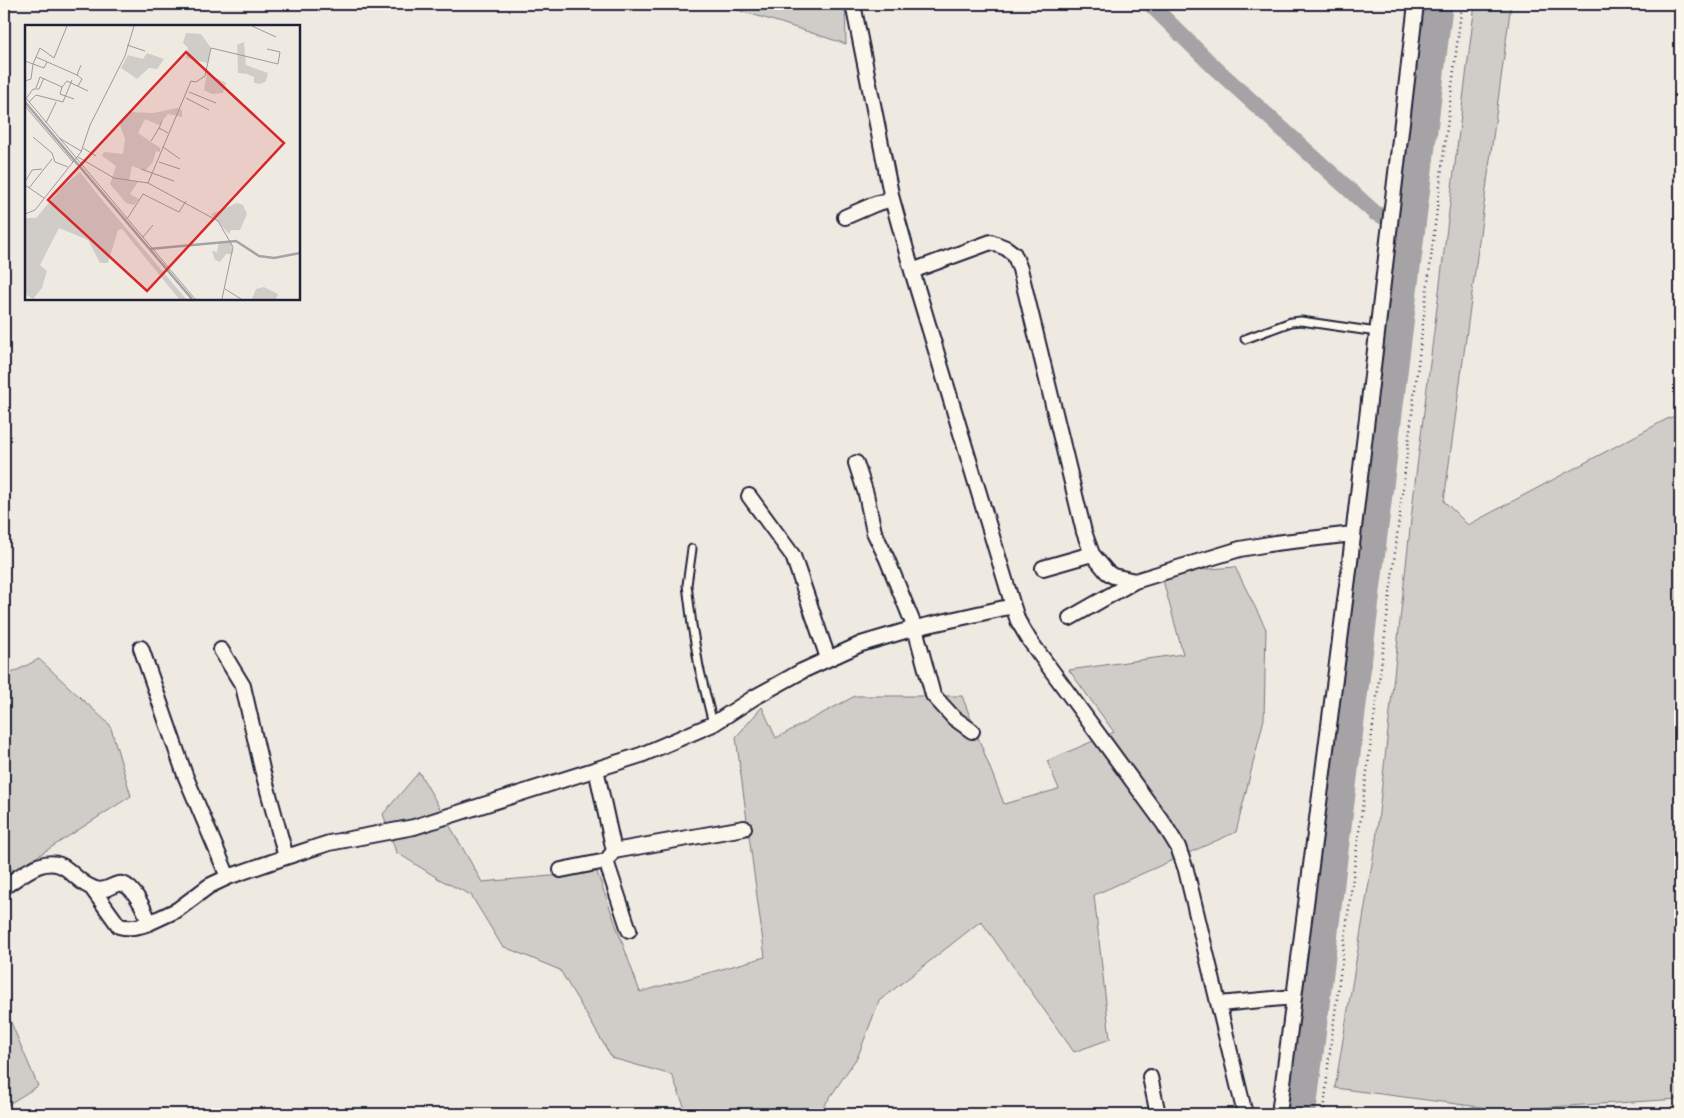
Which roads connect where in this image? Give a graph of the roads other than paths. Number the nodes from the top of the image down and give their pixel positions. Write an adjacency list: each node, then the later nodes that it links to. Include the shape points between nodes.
1 (853, 4): 3 (street)
2 (1416, 4): 6 (street)
3 (892, 199): 4 (street); 5 (street)
4 (845, 217)
5 (912, 271): 12 (street, via 991,242 1014,254); 15 (street)
6 (1377, 332): 7 (lane, via 1301,321); 10 (street)
7 (1245, 340)
8 (856, 463): 17 (street, via 874,532)
9 (749, 496): 20 (street, via 793,556)
10 (1353, 534): 14 (street, via 1240,549); 33 (street)
11 (692, 549): 21 (lane, via 687,585 699,667)
12 (1092, 554): 13 (street); 14 (street, via 1107,572)
13 (1043, 568)
14 (1135, 581): 16 (street)
15 (1013, 606): 17 (street); 34 (street, via 1030,641 1178,847)
16 (1070, 618)
17 (915, 628): 20 (street); 22 (street, via 933,695)
18 (140, 648): 28 (street, via 185,775)
19 (221, 650): 26 (street, via 243,686)
20 (828, 658): 21 (street, via 755,697)
21 (713, 724): 23 (street, via 640,755)
22 (972, 732)
23 (596, 769): 25 (street); 26 (street, via 414,826 329,843)
24 (744, 828): 25 (street)
25 (610, 856): 27 (street); 32 (street)
26 (286, 857): 28 (street)
27 (560, 870)
28 (228, 877): 31 (street, via 209,886 177,910)
29 (4, 887): 30 (street, via 48,863 63,866)
30 (91, 887): 31 (street, via 119,926 137,927); 31 (street, via 104,890 120,884 127,886 139,901)
31 (149, 923)
32 (629, 930)
33 (1294, 997): 34 (street); 38 (street)
34 (1219, 1004): 37 (street)
35 (1150, 1077): 36 (street)
36 (1158, 1114)
37 (1245, 1114)
38 (1279, 1114)

